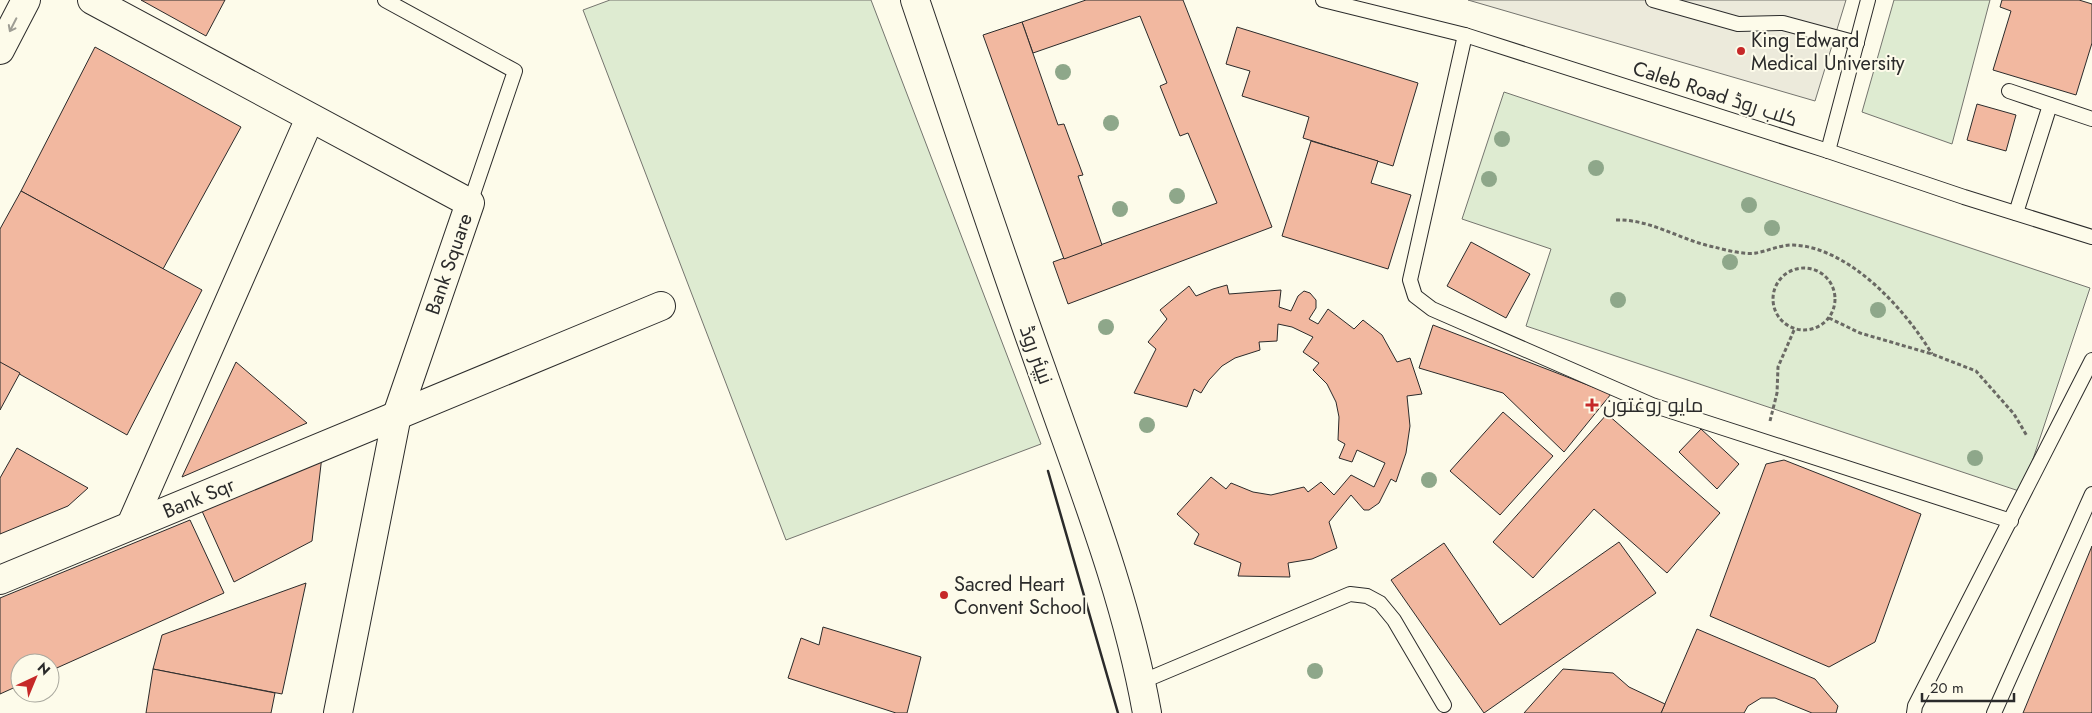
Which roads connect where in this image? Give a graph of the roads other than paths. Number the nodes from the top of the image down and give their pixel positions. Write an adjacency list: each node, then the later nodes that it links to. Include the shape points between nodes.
1 (26, 0): 10 (street, one-way to 10)
2 (92, 0): 13 (street, Bank Square)
3 (385, 0): 16 (lane, via 515,71)
4 (915, 0): 26 (street, نیپئر روڈ, via 1101,536)
5 (1323, 0): 8 (lane, Caleb Road کلب روڈ)
6 (1653, 0): 9 (lane, via 1738,24 1783,23)
7 (1868, 0): 9 (lane)
8 (1465, 35): 15 (lane, Caleb Road کلب روڈ); 23 (lane, via 1410,280 1415,296 1432,309 1652,405)
9 (1857, 43): 15 (lane)
10 (0, 50)
11 (2009, 91): 12 (lane)
12 (2050, 105): 14 (lane); 17 (lane)
13 (310, 118): 16 (street, Bank Square); 24 (street)
14 (2092, 119)
15 (1828, 151): 17 (lane, Caleb Road کلب روڈ)
16 (470, 203): 21 (street, Bank Square)
17 (2016, 213): 18 (lane, Caleb Road کلب روڈ)
18 (2092, 236)
19 (661, 306): 21 (street, Bank Sqr)
20 (2092, 360): 23 (lane)
21 (397, 416): 24 (street, Bank Sqr); 28 (street, Bank Square)
22 (2092, 494): 31 (lane)
23 (2011, 521): 30 (lane)
24 (131, 525): 25 (street, Bank Sqr)
25 (0, 580)
26 (1141, 682): 27 (lane, via 1350,594 1367,596 1394,620); 29 (street, نیپئر روڈ)
27 (1444, 705)
28 (338, 713)
29 (1147, 713)
30 (1914, 713)
31 (1994, 713)

